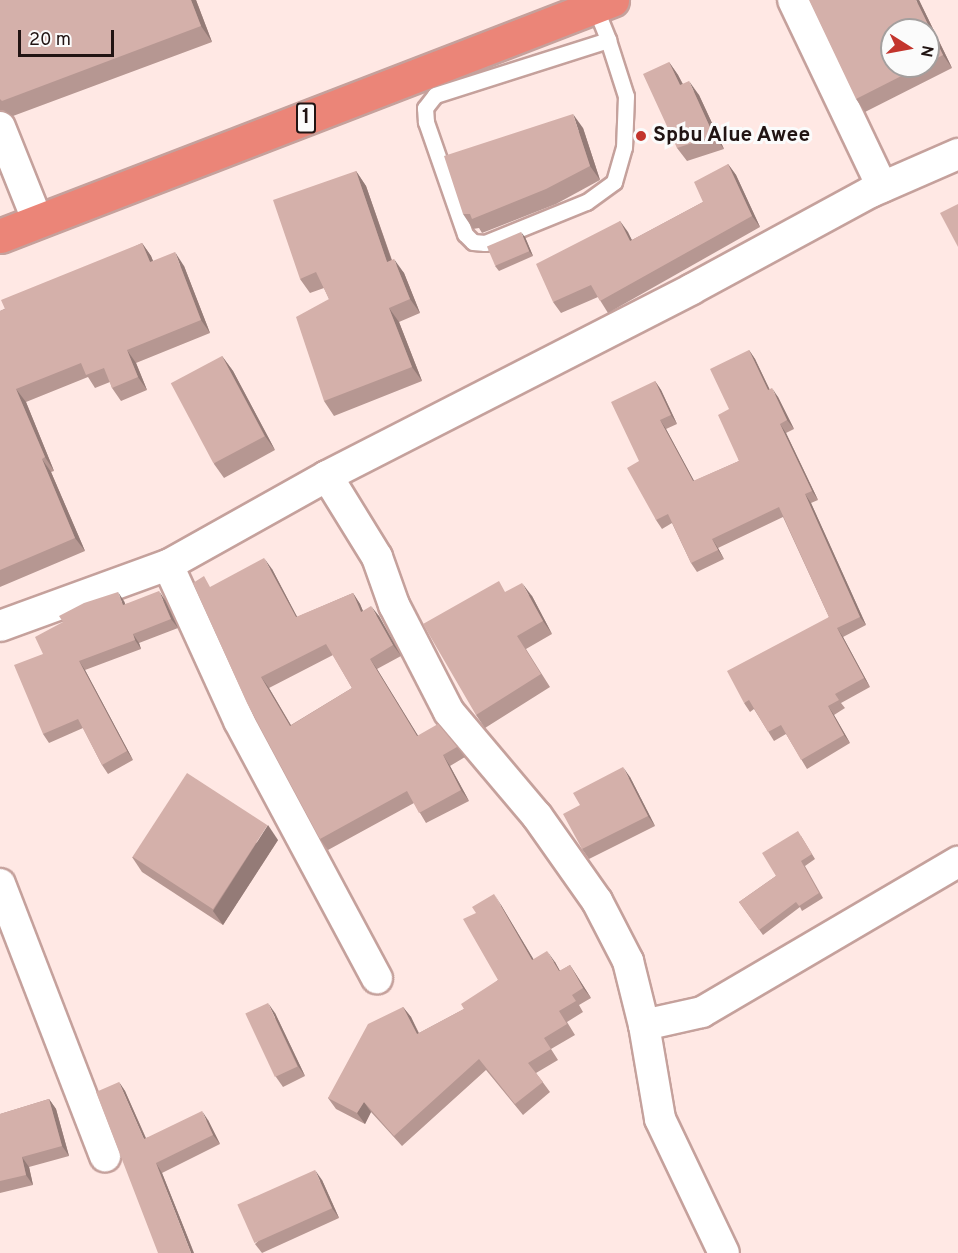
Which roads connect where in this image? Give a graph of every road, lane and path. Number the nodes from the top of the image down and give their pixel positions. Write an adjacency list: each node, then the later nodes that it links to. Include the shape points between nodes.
1 (793, 0): 6 (street)
2 (604, 3): 3 (lane); 7 (highway, 1)
3 (608, 40): 3 (lane, via 626,96 627,117 614,182 586,202 485,243 472,242 465,234 424,108 435,95)
4 (0, 127): 7 (street)
5 (958, 154): 6 (street)
6 (882, 187): 9 (street)
7 (38, 222): 8 (highway, 1)
8 (0, 236)
9 (327, 476): 10 (street); 15 (street, via 377,557 394,606 449,712 537,816 597,901 628,961)
10 (168, 565): 11 (street); 14 (street, via 239,721)
11 (0, 626)
12 (958, 862): 15 (street, via 702,1012)
13 (0, 884): 16 (street)
14 (377, 978)
15 (644, 1024): 17 (street, via 660,1119)
16 (105, 1156)
17 (724, 1253)

